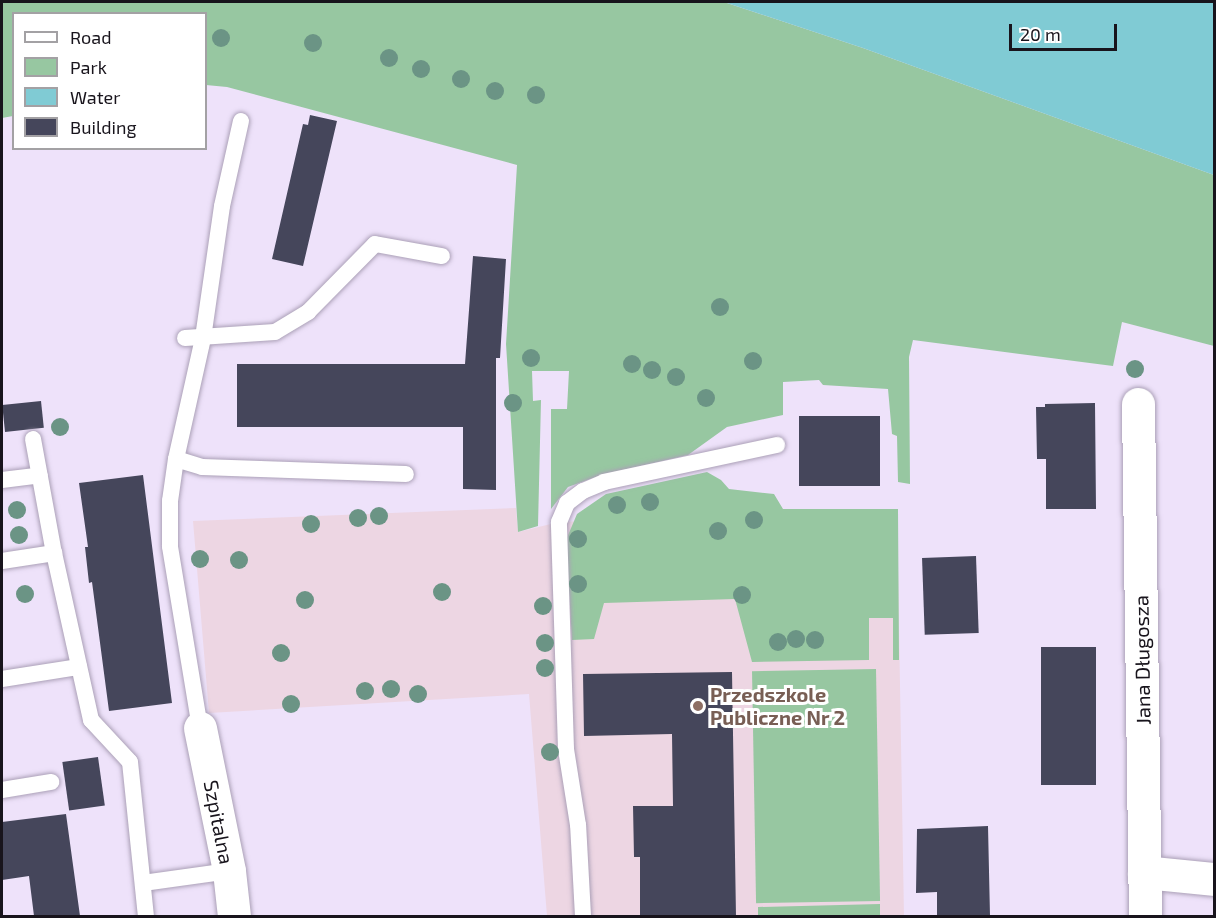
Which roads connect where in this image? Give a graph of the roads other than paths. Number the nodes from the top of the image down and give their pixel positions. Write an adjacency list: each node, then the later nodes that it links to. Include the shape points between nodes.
1 (241, 121): 4 (lane, via 222,206)
2 (442, 256): 4 (lane, via 375,244 308,312 275,332)
3 (185, 338): 4 (lane)
4 (203, 338): 8 (lane)
5 (1138, 404): 20 (street, Jana Długosza)
6 (33, 439): 10 (lane)
7 (777, 445): 25 (lane, via 604,482 567,502 559,522 566,749 578,825)
8 (176, 459): 9 (lane, via 202,467); 16 (lane, via 170,501 170,546)
9 (406, 474)
10 (40, 476): 11 (lane); 12 (lane)
11 (2, 480)
12 (54, 553): 13 (lane); 14 (lane)
13 (2, 561)
14 (79, 667): 15 (lane); 22 (lane, via 91,720 129,762)
15 (2, 679)
16 (200, 728): 19 (street, Szpitalna)
17 (51, 782): 18 (lane)
18 (2, 790)
19 (229, 871): 22 (lane); 24 (street, Szpitalna)
20 (1144, 872): 21 (street); 26 (street, Jana Długosza)
21 (1215, 879)
22 (143, 883): 23 (lane)
23 (146, 916)
24 (234, 916)
25 (583, 916)
26 (1145, 916)

